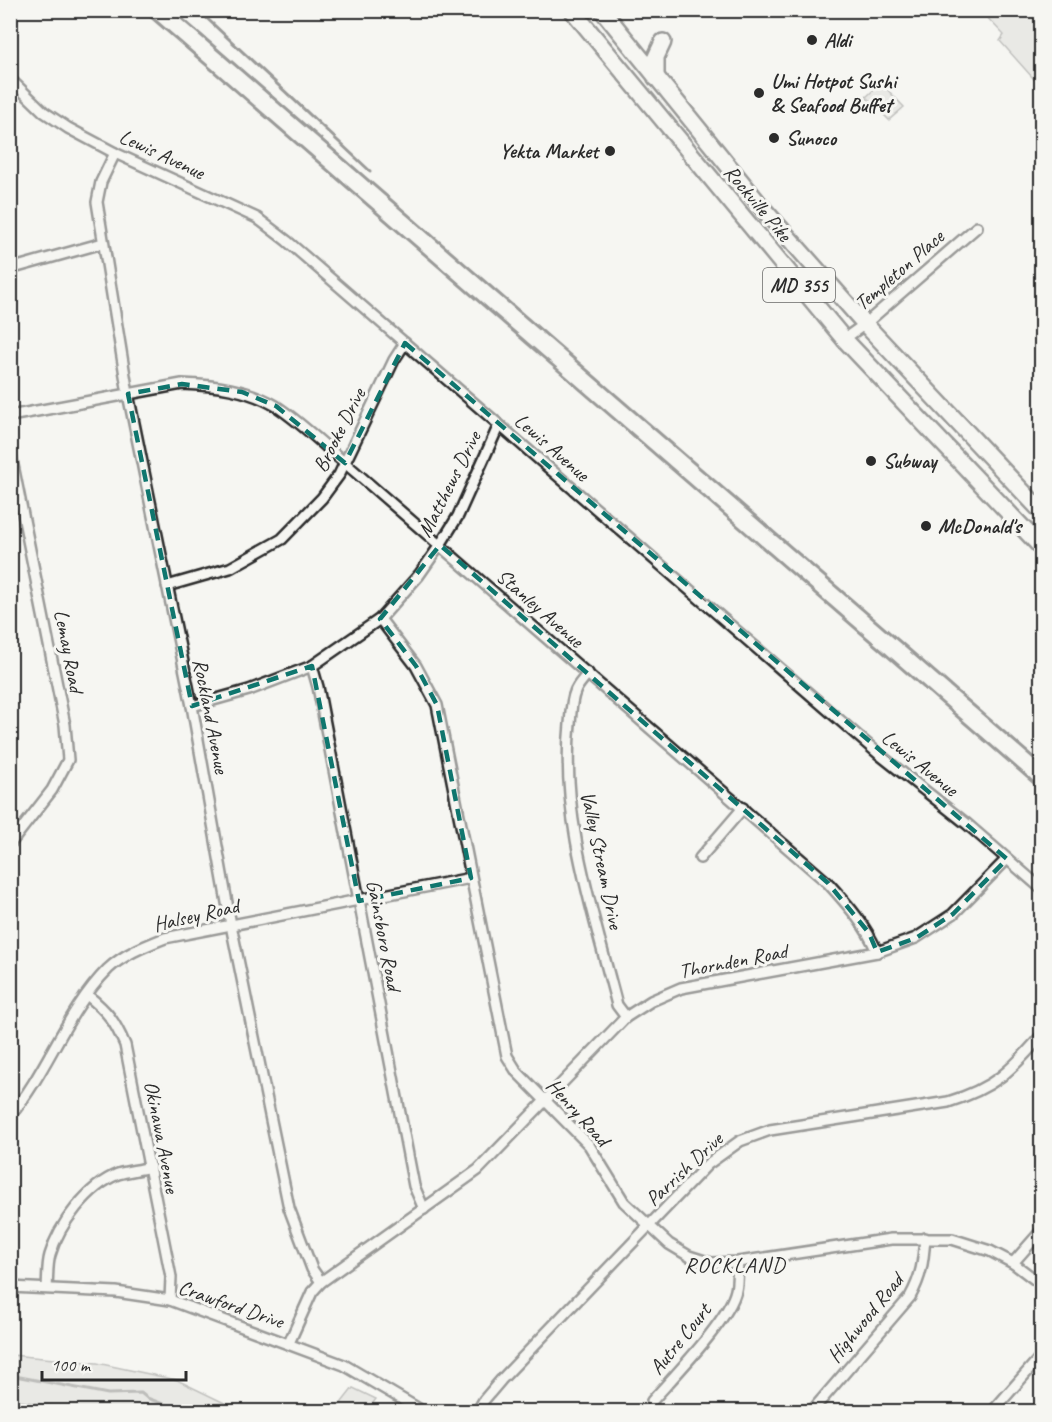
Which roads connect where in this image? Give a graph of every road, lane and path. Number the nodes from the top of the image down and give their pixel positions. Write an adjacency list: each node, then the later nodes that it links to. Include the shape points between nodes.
1 (572, 10): 11 (main road, Rockville Pike / MD 355)
2 (602, 10): 3 (main road, Rockville Pike / MD 355)
3 (628, 42): 4 (main road, Rockville Pike / MD 355); 4 (main road, via 663,42 656,57)
4 (656, 78): 10 (main road, Rockville Pike / MD 355, via 765,211)
5 (10, 79): 6 (street, Lewis Avenue, via 44,112)
6 (115, 153): 8 (street, Rockland Avenue, via 101,182 97,202); 12 (street, Lewis Avenue, via 256,218)
7 (977, 227): 10 (street, Templeton Place)
8 (103, 243): 9 (street); 13 (street, Rockland Avenue)
9 (10, 269)
10 (865, 324): 11 (street, Templeton Place); 18 (main road, Rockville Pike / MD 355)
11 (844, 339): 20 (main road, Rockville Pike / MD 355)
12 (405, 343): 15 (street, Lewis Avenue); 17 (street, Brooke Drive)
13 (128, 394): 14 (street, Stanley Avenue); 17 (street, Stanley Avenue, via 182,384 242,392 276,406); 21 (street, Rockland Avenue)
14 (10, 416)
15 (499, 425): 19 (street, Matthews Drive, via 458,516); 29 (street, Lewis Avenue, via 880,755)
16 (10, 450): 27 (street, Lemay Road, via 65,725 68,760 52,790)
17 (345, 463): 19 (street, Stanley Avenue); 21 (street, Brooke Drive, via 322,498 282,538 230,568)
18 (1041, 512)
19 (440, 545): 22 (street, Matthews Drive); 24 (street, Stanley Avenue)
20 (1041, 548)
21 (167, 586): 25 (street, Rockland Avenue)
22 (380, 619): 23 (street, Matthews Drive); 30 (street, Henry Road, via 416,666 436,705)
23 (312, 666): 25 (street, Matthews Drive); 32 (street, Gainsboro Road)
24 (588, 674): 26 (street, Stanley Avenue); 36 (street, Valley Stream Drive, via 573,698 568,790 617,1005)
25 (192, 706): 33 (street, Rockland Avenue)
26 (743, 808): 28 (street); 34 (street, Stanley Avenue, via 828,883 854,911)
27 (10, 844)
28 (700, 858)
29 (1007, 859): 31 (street, Lewis Avenue); 34 (street, Thornden Road, via 952,914 916,938)
30 (471, 878): 32 (street, Halsey Road); 38 (street, Henry Road, via 507,1056)
31 (1041, 889)
32 (359, 901): 33 (street, Halsey Road); 41 (street, Gainsboro Road, via 414,1186)
33 (231, 925): 35 (street, Halsey Road, via 165,938 139,948 109,968); 47 (street, Rockland Avenue, via 289,1208 312,1269)
34 (877, 952): 36 (street, Thornden Road, via 681,988)
35 (87, 995): 39 (street, Halsey Road); 40 (street, Okinawa Avenue, via 115,1022 125,1045)
36 (626, 1017): 38 (street, Thornden Road)
37 (1041, 1035): 42 (street, Parrish Drive, via 999,1079 970,1095 948,1102 770,1130 740,1141 708,1164)
38 (545, 1102): 41 (street, Thornden Road, via 478,1170); 42 (street, Henry Road, via 589,1145 624,1202)
39 (10, 1116)
40 (150, 1167): 50 (street, via 119,1174 90,1192 60,1230 50,1256); 51 (street, Okinawa Avenue, via 171,1277)
41 (424, 1209): 47 (street, Thornden Road)
42 (649, 1226): 45 (street, Henry Road, via 689,1256 711,1263); 56 (street, Parrish Drive, via 501,1380)
43 (1041, 1230): 46 (street)
44 (925, 1238): 45 (street, Henry Road, via 891,1239); 46 (street, Henry Road, via 966,1242); 57 (street, Highwood Road, via 923,1268 910,1297)
45 (738, 1262): 54 (street, Autre Court, via 730,1307)
46 (1013, 1263): 48 (street, Henry Road)
47 (321, 1282): 52 (street, Thornden Road, via 312,1292)
48 (1041, 1285)
49 (10, 1287): 50 (street, Crawford Drive)
50 (47, 1287): 51 (street, Crawford Drive)
51 (170, 1300): 52 (street, Crawford Drive)
52 (289, 1343): 55 (street, Crawford Drive, via 344,1365)
53 (1041, 1354): 58 (street)
54 (652, 1401)
55 (424, 1412)
56 (477, 1412)
57 (810, 1412)
58 (992, 1412)

